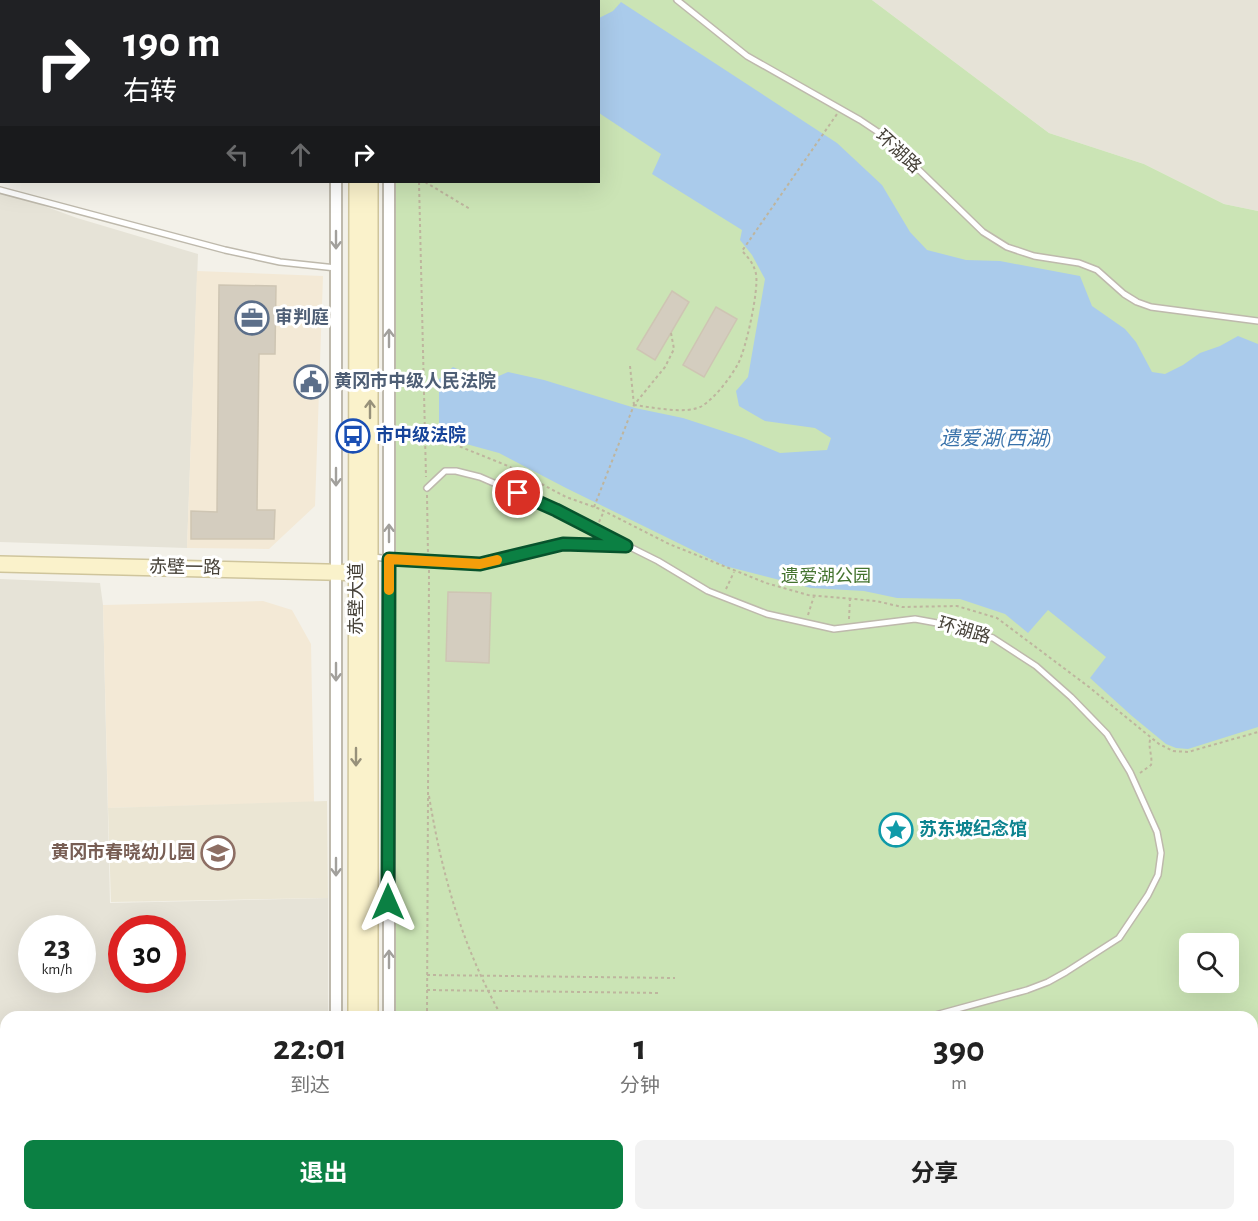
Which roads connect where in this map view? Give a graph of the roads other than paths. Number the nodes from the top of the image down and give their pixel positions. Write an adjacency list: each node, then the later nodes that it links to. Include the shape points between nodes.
1 (677, 0): 8 (lane, 环湖路, via 747,56 884,136 983,232 1007,247 1097,270 1124,294 1150,307)
2 (336, 183): 7 (street, one-way to 7)
3 (357, 183): 13 (main road, 赤壁大道)
4 (370, 183): 13 (main road, 赤壁大道, one-way to 4)
5 (389, 183): 11 (street, one-way to 5)
6 (0, 190): 7 (lane, via 225,250 280,262)
7 (336, 268): 14 (street, one-way to 14)
8 (1258, 321)
9 (427, 488): 10 (lane, 环湖路, via 445,471 480,477)
10 (626, 546): 11 (lane, via 563,544 480,564); 19 (lane, 环湖路, via 708,591 767,614 834,629 915,619 993,638 1036,666 1107,734 1133,777 1157,832 1161,853 1158,875 1148,895 1119,938 1084,962 1027,990)
11 (389, 559): 13 (lane); 18 (street, one-way to 11)
12 (0, 564): 14 (main road, 赤壁一路)
13 (365, 568): 14 (main road, 赤壁一路); 16 (main road, 赤壁大道, one-way to 16); 17 (main road, 赤壁大道)
14 (336, 572): 15 (street, one-way to 15)
15 (336, 1011)
16 (356, 1011)
17 (370, 1011)
18 (388, 1011)
19 (950, 1011)

